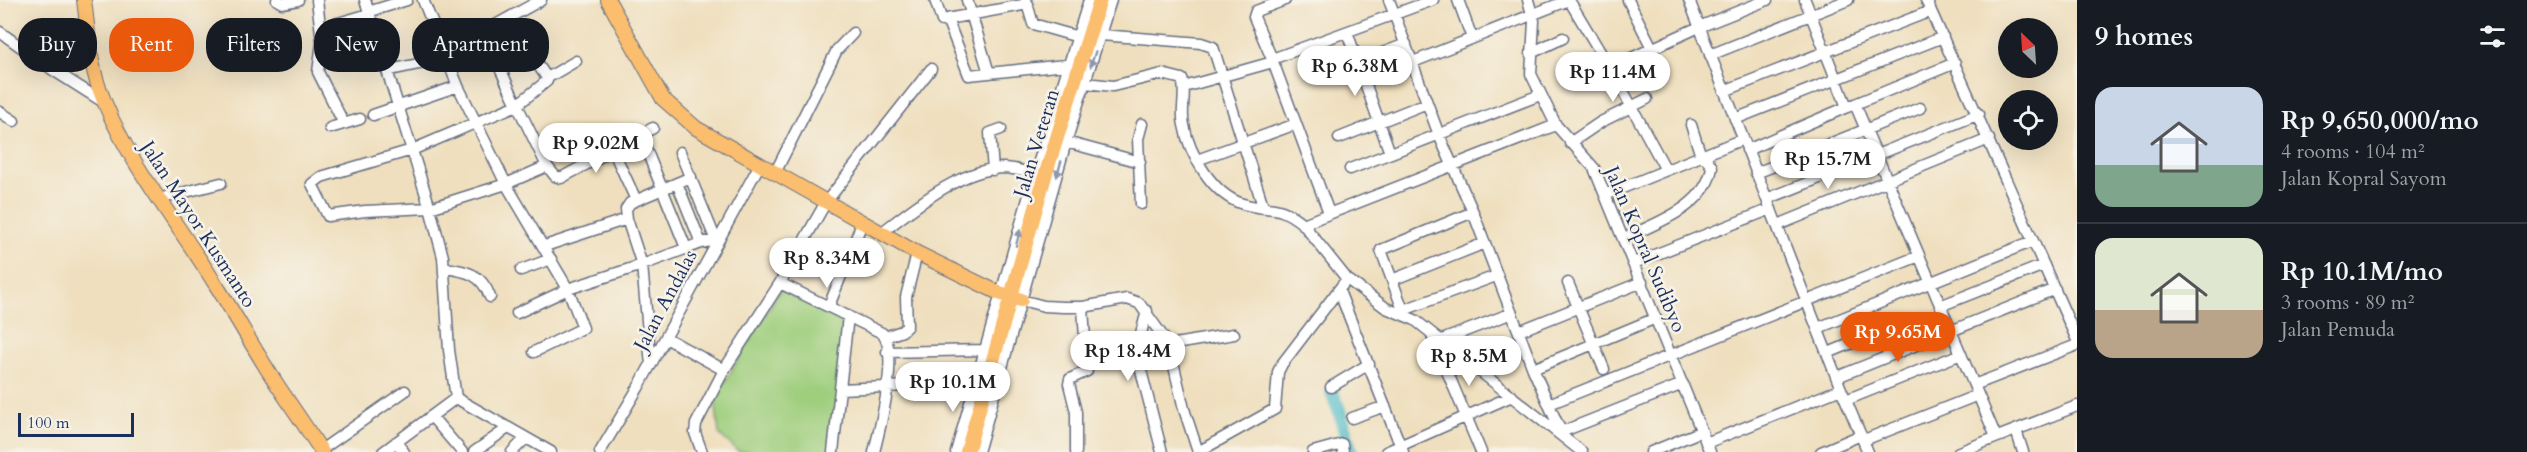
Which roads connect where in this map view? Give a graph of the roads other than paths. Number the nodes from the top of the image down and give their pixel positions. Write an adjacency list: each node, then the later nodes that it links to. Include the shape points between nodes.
1 (84, 0): 76 (main road, Jalan Mayor Kusmanto, via 90,55)
2 (277, 0): 3 (street)
3 (298, 0)
4 (317, 0): 33 (street)
5 (365, 0): 28 (street)
6 (407, 0): 28 (street)
7 (423, 0): 36 (street)
8 (541, 0): 37 (street)
9 (608, 0): 117 (main road, via 663,99 696,128)
10 (935, 0): 38 (street, via 942,21)
11 (967, 0): 29 (street)
12 (1089, 0): 43 (street)
13 (1100, 0): 43 (main road, Jalan Veteran)
14 (1111, 0): 43 (street)
15 (1282, 0): 52 (street, via 1254,13)
16 (1389, 0): 31 (street)
17 (1433, 0): 31 (street)
18 (1458, 0): 45 (street)
19 (1528, 0): 30 (street, Jalan Kopral Sudibyo)
20 (1628, 0): 48 (street)
21 (1689, 0): 39 (street)
22 (1767, 0): 39 (street)
23 (1805, 0): 32 (street)
24 (1848, 0): 32 (street)
25 (1926, 0): 27 (street)
26 (1027, 2): 29 (street); 43 (street, via 1034,24)
27 (1931, 11): 44 (street); 49 (street)
28 (368, 13): 34 (street); 35 (street)
29 (971, 14): 38 (street); 65 (street)
30 (1532, 14): 45 (street); 50 (street, Jalan Kopral Sudibyo); 58 (street, via 1570,1)
31 (1395, 15): 41 (street); 47 (street)
32 (1811, 15): 49 (street); 51 (street)
33 (320, 18)
34 (352, 18)
35 (370, 18)
36 (430, 18)
37 (509, 18)
38 (947, 19): 65 (street, via 967,73)
39 (1699, 27): 48 (street); 51 (street)
40 (0, 32): 76 (street)
41 (1347, 32): 52 (street); 54 (street)
42 (853, 33): 123 (street, via 837,50)
43 (1089, 37): 57 (main road, Jalan Veteran); 66 (street, via 1210,45); 70 (street, one-way to 70)
44 (1943, 37): 56 (street); 69 (street)
45 (1472, 38): 55 (street)
46 (1563, 38): 50 (street)
47 (1406, 44): 54 (street); 55 (street)
48 (1652, 48): 58 (street)
49 (1827, 51): 69 (street); 73 (street)
50 (1531, 53): 74 (street, Jalan Kopral Sudibyo, via 1531,74)
51 (1710, 55): 73 (street)
52 (1272, 60): 66 (street); 94 (street)
53 (576, 61): 67 (street)
54 (1358, 62): 68 (street); 90 (street)
55 (1413, 62): 77 (street)
56 (1955, 63): 79 (street); 85 (street)
57 (1075, 64): 65 (street); 84 (main road, Jalan Veteran)
58 (1610, 67): 80 (street)
59 (931, 69): 135 (street)
60 (318, 72): 92 (street)
61 (387, 72): 81 (street)
62 (452, 72): 71 (street)
63 (502, 72): 78 (street)
64 (543, 72): 67 (street)
65 (989, 74)
66 (1224, 77): 72 (street); 107 (street)
67 (547, 78): 78 (street)
68 (1317, 78)
69 (1837, 79): 79 (street); 87 (street)
70 (1085, 83): 72 (street, via 1113,86 1162,74 1179,77); 84 (street, via 1080,97)
71 (458, 86): 81 (street); 91 (street)
72 (1184, 87): 115 (street, via 1184,125)
73 (1724, 92): 87 (street)
74 (1540, 95): 95 (street, Jalan Kopral Sudibyo); 102 (street)
75 (1647, 99): 80 (street)
76 (105, 103): 133 (main road, Jalan Mayor Kusmanto)
77 (1427, 103): 90 (street); 102 (street)
78 (517, 105): 91 (street); 119 (street)
79 (1851, 106): 100 (street); 108 (street)
80 (1631, 107): 106 (street); 122 (street)
81 (398, 108): 86 (street); 110 (street)
82 (1920, 108): 100 (street)
83 (0, 112): 89 (street)
84 (1062, 114): 105 (street); 125 (main road, Jalan Veteran)
85 (1979, 114): 104 (street); 114 (street)
86 (373, 115)
87 (1735, 119): 108 (street)
88 (360, 120): 92 (street)
89 (14, 121)
90 (1379, 122): 103 (street); 112 (street)
91 (476, 123): 110 (street); 130 (street)
92 (344, 124): 97 (street)
93 (1142, 124): 116 (street, via 1138,139)
94 (1296, 124): 107 (street); 141 (street)
95 (1556, 125): 106 (street, Jalan Kopral Sudibyo); 118 (street)
96 (1692, 125): 113 (street)
97 (330, 128)
98 (653, 128): 101 (street)
99 (1001, 129): 121 (street, via 990,133)
100 (1866, 129): 114 (street); 124 (street)
101 (640, 134): 109 (street); 131 (street)
102 (1439, 135): 112 (street); 118 (street)
103 (1339, 138)
104 (1989, 139): 127 (street); 149 (street)
105 (1066, 142): 116 (street); 173 (street, one-way to 173)
106 (1570, 143): 132 (street, Jalan Kopral Sudibyo, via 1594,168)
107 (1242, 144): 115 (street); 138 (street)
108 (1745, 144): 113 (street); 124 (street)
109 (612, 148): 119 (street, via 561,178); 134 (street)
110 (412, 150): 139 (street); 139 (street, via 321,177 312,184 328,216)
111 (680, 152): 126 (street)
112 (1390, 153): 120 (street)
113 (1703, 156): 122 (street); 148 (street, via 1712,167 1699,195 1667,218)
114 (1877, 156): 127 (street); 137 (street)
115 (1197, 160): 138 (street, via 1230,198)
116 (1140, 162): 136 (street)
117 (760, 164): 123 (main road); 147 (street, Jalan Andalas)
118 (1452, 165): 140 (street); 141 (street)
119 (547, 166): 130 (street)
120 (1350, 169)
121 (993, 170): 125 (street, via 1005,168); 146 (street, via 964,178 918,205)
122 (1666, 170): 132 (street)
123 (775, 172): 135 (main road)
124 (1756, 173): 137 (street)
125 (1040, 175): 173 (main road, Jalan Veteran)
126 (690, 177): 129 (street); 147 (street)
127 (1888, 181): 145 (street); 155 (street)
128 (221, 183): 133 (street)
129 (677, 183): 131 (street); 150 (street)
130 (506, 184): 139 (street); 152 (street)
131 (661, 189): 134 (street); 153 (street)
132 (1605, 195): 148 (street, Jalan Kopral Sudibyo)
133 (158, 199): 237 (main road, Jalan Mayor Kusmanto)
134 (636, 200): 142 (street, via 627,206)
135 (826, 202): 143 (main road); 167 (street)
136 (1141, 204)
137 (1769, 204): 145 (street); 157 (street)
138 (1263, 206): 144 (street, via 1278,208)
139 (430, 208): 161 (street)
140 (1473, 212): 151 (street); 164 (street, via 1384,247 1381,253)
141 (1329, 213): 144 (street)
142 (627, 219): 152 (street); 158 (street)
143 (862, 223): 146 (main road); 175 (street)
144 (1304, 224): 163 (street)
145 (1778, 225): 174 (street)
146 (882, 233): 154 (main road)
147 (717, 238): 150 (street); 192 (street, Jalan Andalas)
148 (1623, 239): 157 (street, Jalan Kopral Sudibyo)
149 (2033, 241): 159 (street); 166 (street)
150 (700, 243): 153 (street)
151 (1485, 243): 162 (street); 164 (street)
152 (544, 246): 156 (street)
153 (686, 248): 158 (street)
154 (916, 253): 173 (main road); 191 (street, via 906,297 907,326)
155 (1919, 255): 166 (street); 174 (street)
156 (551, 260): 160 (street); 169 (street)
157 (1634, 263): 165 (street, Jalan Kopral Sudibyo)
158 (642, 265): 169 (street); 205 (street)
159 (2044, 265): 170 (street); 177 (street)
160 (521, 270)
161 (445, 275): 172 (street, via 471,272 484,284); 219 (street)
162 (1496, 276): 180 (street); 182 (street)
163 (1347, 279): 171 (street); 180 (street, via 1386,308)
164 (1392, 280): 180 (street)
165 (1642, 282): 178 (street); 184 (street, Jalan Kopral Sudibyo)
166 (1930, 282): 177 (street); 186 (street)
167 (780, 283): 175 (street); 208 (street)
168 (1568, 283): 178 (street)
169 (568, 289): 181 (street); 199 (street, via 583,328)
170 (2055, 289): 188 (street); 194 (street)
171 (1339, 291): 204 (street); 253 (street, via 1281,364 1275,409)
172 (490, 297)
173 (1012, 297): 176 (street, via 1044,306); 198 (street); 249 (main road, Jalan Veteran); 250 (street)
174 (1808, 302): 186 (street); 203 (street)
175 (829, 306): 183 (street)
176 (1083, 306): 179 (street, via 1127,299); 251 (street, via 1087,371 1070,379 1069,384 1078,431)
177 (1940, 306): 188 (street)
178 (1578, 308): 187 (street); 195 (street)
179 (1147, 311): 196 (street); 252 (street, via 1137,348 1138,359)
180 (1400, 311): 189 (street)
181 (517, 313)
182 (1512, 313): 187 (street); 193 (street)
183 (848, 316): 191 (street); 215 (street)
184 (1656, 318): 195 (street); 203 (street, Jalan Kopral Sudibyo)
185 (1900, 323): 201 (street)
186 (1818, 328): 201 (street)
187 (1519, 331): 206 (street)
188 (1951, 331): 202 (street); 209 (street)
189 (1430, 332): 193 (street); 226 (street)
190 (1234, 334): 196 (street)
191 (885, 337): 200 (street)
192 (666, 339): 205 (street, Jalan Andalas); 208 (street)
193 (1442, 340): 218 (street)
194 (2077, 340)
195 (1593, 343): 206 (street); 207 (street)
196 (1169, 345): 253 (street)
197 (2077, 345): 216 (street)
198 (986, 350): 200 (street); 210 (street)
199 (534, 352)
200 (887, 352): 212 (street)
201 (1828, 353): 209 (street)
202 (1961, 354): 216 (street); 220 (street)
203 (1671, 355): 211 (street, Jalan Kopral Sudibyo); 221 (street)
204 (1369, 364): 213 (street); 222 (street)
205 (651, 365): 244 (street, Jalan Andalas)
206 (1533, 369): 221 (street)
207 (1604, 369)
208 (724, 370): 245 (street, via 696,424)
209 (1837, 377): 214 (street)
210 (977, 383): 212 (street); 248 (street)
211 (1683, 384): 229 (street, Jalan Kopral Sudibyo); 230 (street)
212 (889, 386): 215 (street); 247 (street)
213 (1331, 387)
214 (1841, 388): 220 (street); 235 (street)
215 (840, 389): 246 (street)
216 (1976, 390): 231 (street); 232 (street)
217 (405, 391): 237 (street)
218 (1512, 396): 226 (street); 230 (street)
219 (456, 398): 224 (street); 227 (street)
220 (1846, 400): 231 (street)
221 (1549, 404): 230 (street)
222 (1385, 406): 225 (street); 236 (street)
223 (2077, 406): 228 (street)
224 (432, 417): 234 (street); 240 (street)
225 (1352, 418)
226 (1466, 418): 236 (street); 257 (street)
227 (508, 428): 233 (street); 241 (street)
228 (2016, 430): 232 (street); 263 (street)
229 (1702, 431): 235 (street, Jalan Kopral Sudibyo); 259 (street)
230 (1562, 435): 258 (street)
231 (1862, 437): 260 (street); 261 (street)
232 (1996, 437): 262 (street)
233 (525, 439): 242 (street); 243 (street)
234 (396, 442): 238 (street); 239 (street)
235 (1708, 447)
236 (1402, 449): 256 (street)
237 (321, 451)
238 (383, 452)
239 (404, 452)
240 (462, 452)
241 (474, 452)
242 (512, 452)
243 (551, 452)
244 (600, 452)
245 (702, 452)
246 (833, 452)
247 (874, 452)
248 (956, 452)
249 (967, 452)
250 (978, 452)
251 (1076, 452)
252 (1161, 452)
253 (1198, 452)
254 (1313, 452): 255 (street, via 1342,444)
255 (1343, 452)
256 (1386, 452)
257 (1480, 452)
258 (1582, 452)
259 (1651, 452)
260 (1821, 452)
261 (1868, 452)
262 (1959, 452)
263 (2023, 452)

